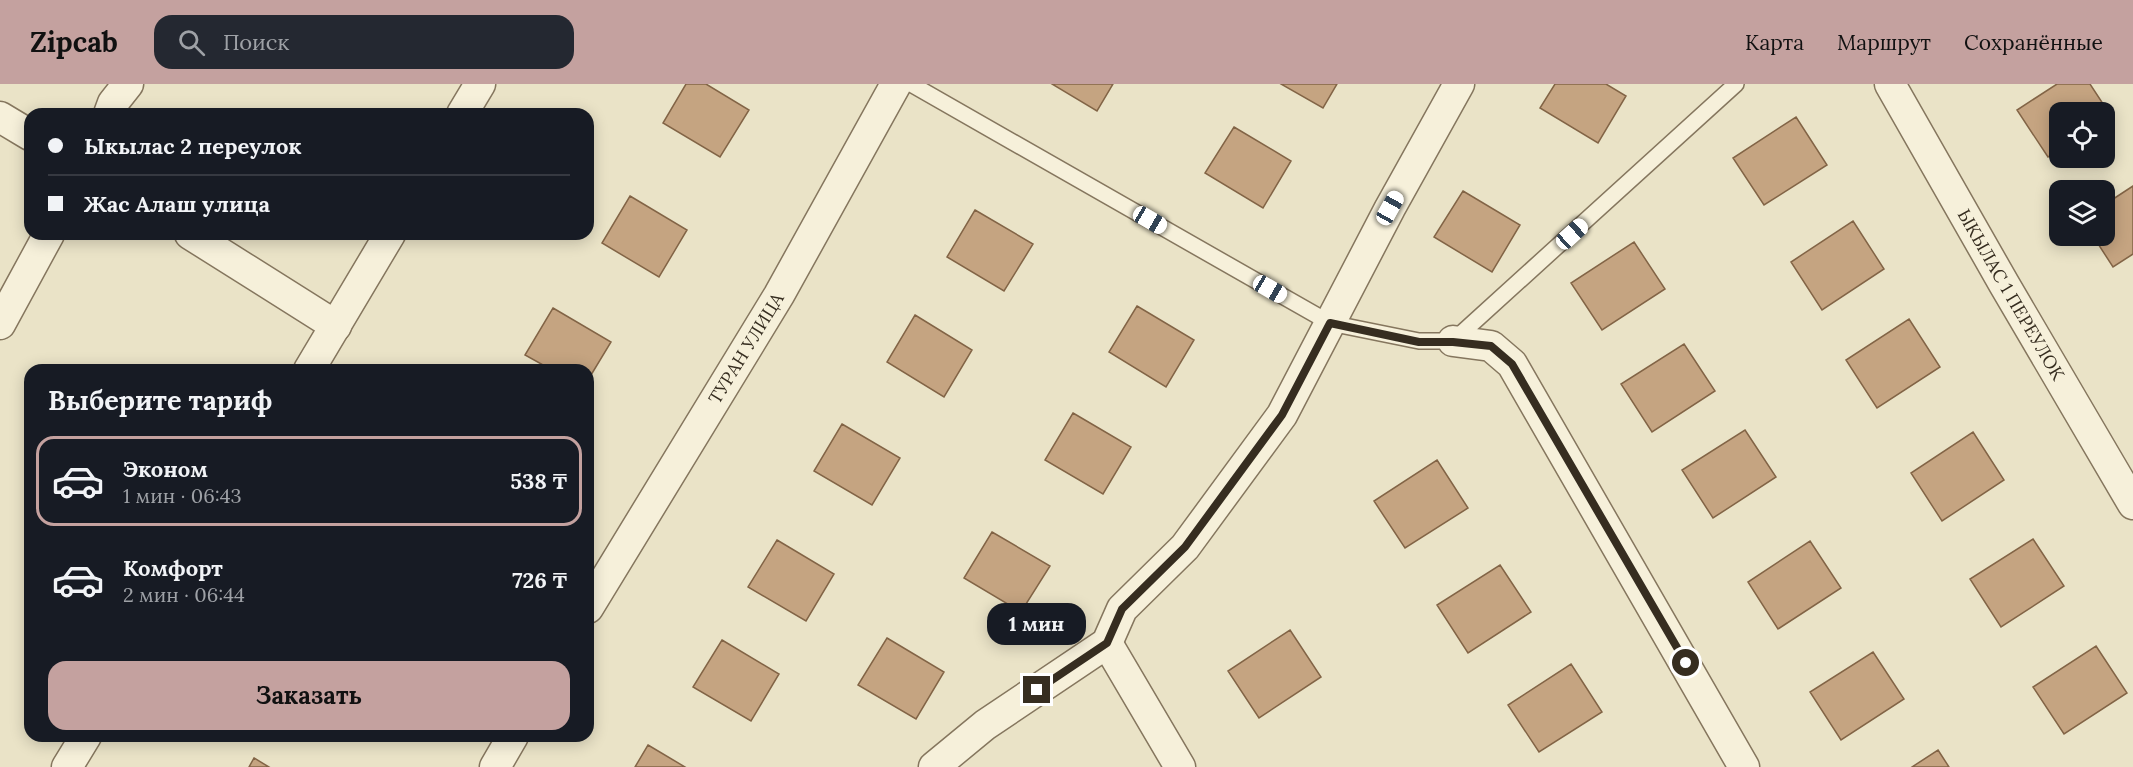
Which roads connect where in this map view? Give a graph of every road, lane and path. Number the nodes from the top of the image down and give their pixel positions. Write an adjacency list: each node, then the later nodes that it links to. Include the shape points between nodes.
1 (128, 84): 8 (street)
2 (480, 84): 9 (street)
3 (896, 84): 21 (street, ТУРАН УЛИЦА, via 779,295)
4 (911, 84): 15 (lane)
5 (1459, 84): 15 (street)
6 (1736, 84): 18 (lane)
7 (1890, 84): 20 (street, ЫКЫЛАС 1 ПЕРЕУЛОК)
8 (112, 108)
9 (466, 108)
10 (0, 117): 11 (street)
11 (24, 131)
12 (46, 240): 16 (street)
13 (200, 240): 17 (street)
14 (386, 240): 17 (street)
15 (1330, 323): 18 (lane, via 1419,342); 22 (street, via 1282,415 1185,547 1122,609)
16 (0, 324)
17 (336, 326): 19 (street)
18 (1453, 342): 29 (street, via 1491,346 1512,364)
19 (313, 364)
20 (2133, 504)
21 (594, 598)
22 (1107, 643): 27 (street, via 986,725); 28 (street)
23 (82, 742): 25 (street)
24 (510, 742): 26 (street)
25 (67, 767)
26 (495, 767)
27 (934, 767)
28 (1180, 767)
29 (1744, 767)

